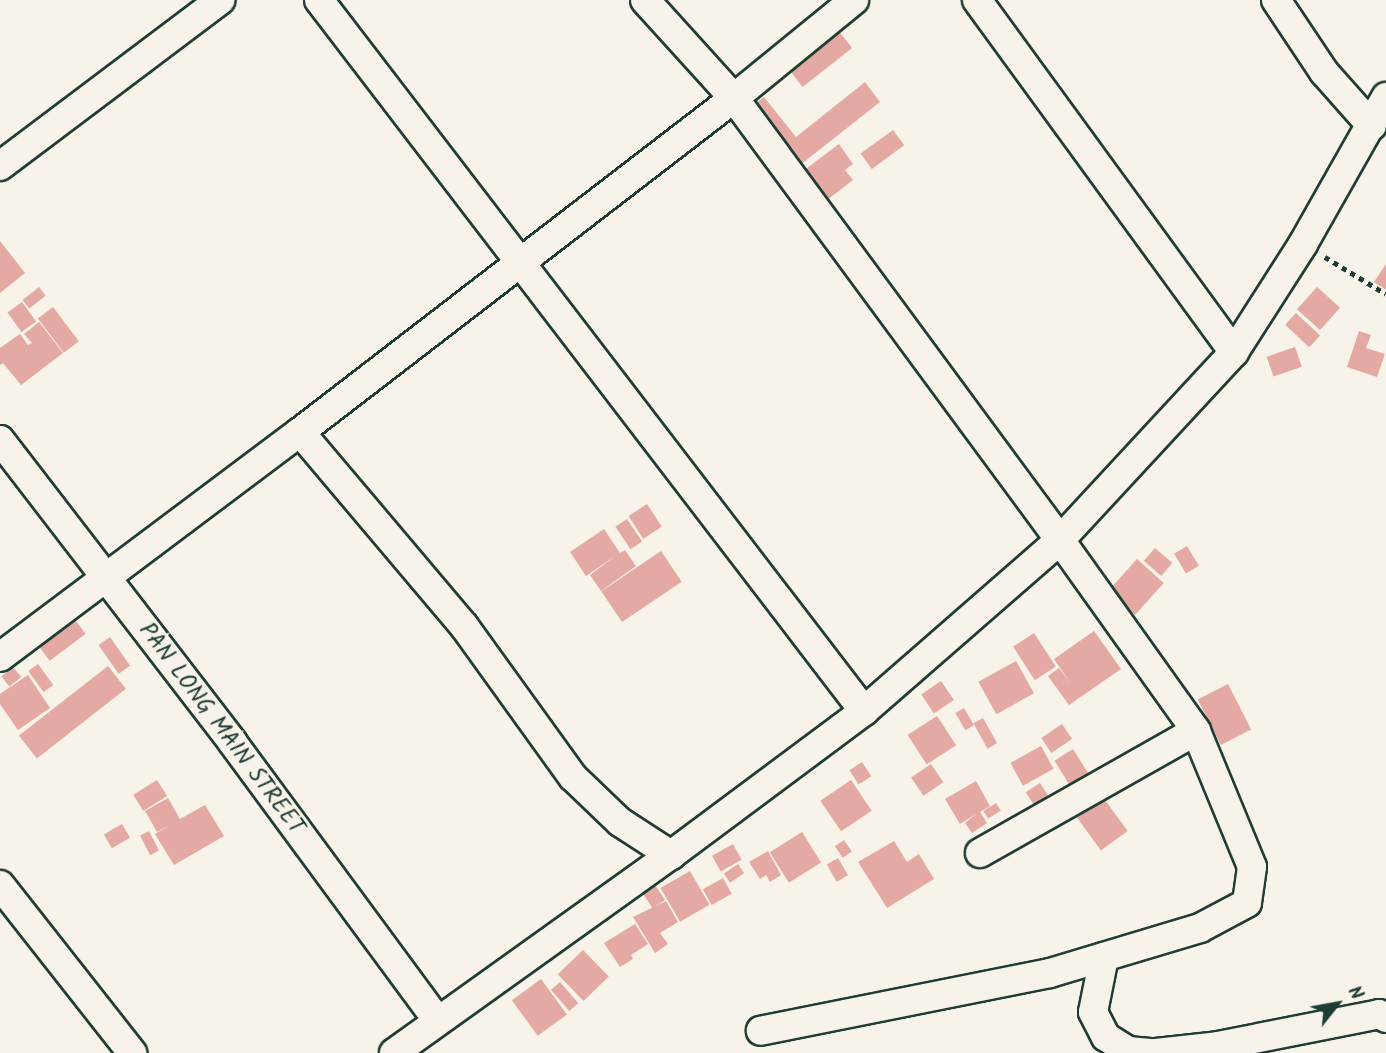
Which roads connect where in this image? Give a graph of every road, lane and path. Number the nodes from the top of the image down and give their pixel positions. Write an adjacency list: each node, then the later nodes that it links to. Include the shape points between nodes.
1 (220, 0): 10 (street)
2 (319, 0): 12 (street)
3 (645, 0): 8 (street)
4 (854, 0): 8 (street)
5 (977, 0): 14 (street)
6 (1276, 0): 9 (street, via 1324,72)
7 (1386, 97): 9 (street)
8 (734, 98): 12 (street); 17 (street)
9 (1372, 126): 11 (street)
10 (0, 166)
11 (1303, 244): 13 (path); 14 (street)
12 (521, 262): 15 (street); 20 (street)
13 (1386, 294)
14 (1234, 352): 17 (street)
15 (300, 432): 18 (street); 23 (street, via 464,626 573,776 620,821)
16 (0, 440): 18 (street, PAN LONG MAIN STREET)
17 (1060, 540): 20 (street); 21 (street)
18 (104, 578): 19 (street); 27 (street, PAN LONG MAIN STREET)
19 (0, 657)
20 (864, 712): 23 (street)
21 (1196, 731): 22 (street); 25 (street, via 1252,867 1247,903 1200,928)
22 (980, 853)
23 (671, 855): 27 (street)
24 (0, 885): 29 (street)
25 (1104, 957): 28 (street, via 1050,973); 31 (street, via 1093,1012 1107,1037 1128,1052)
26 (1386, 1018): 32 (street, via 1379,1014 1218,1046)
27 (438, 1021): 30 (street)
28 (761, 1031)
29 (132, 1053)
30 (394, 1053)
31 (1150, 1053)
32 (1156, 1053)

